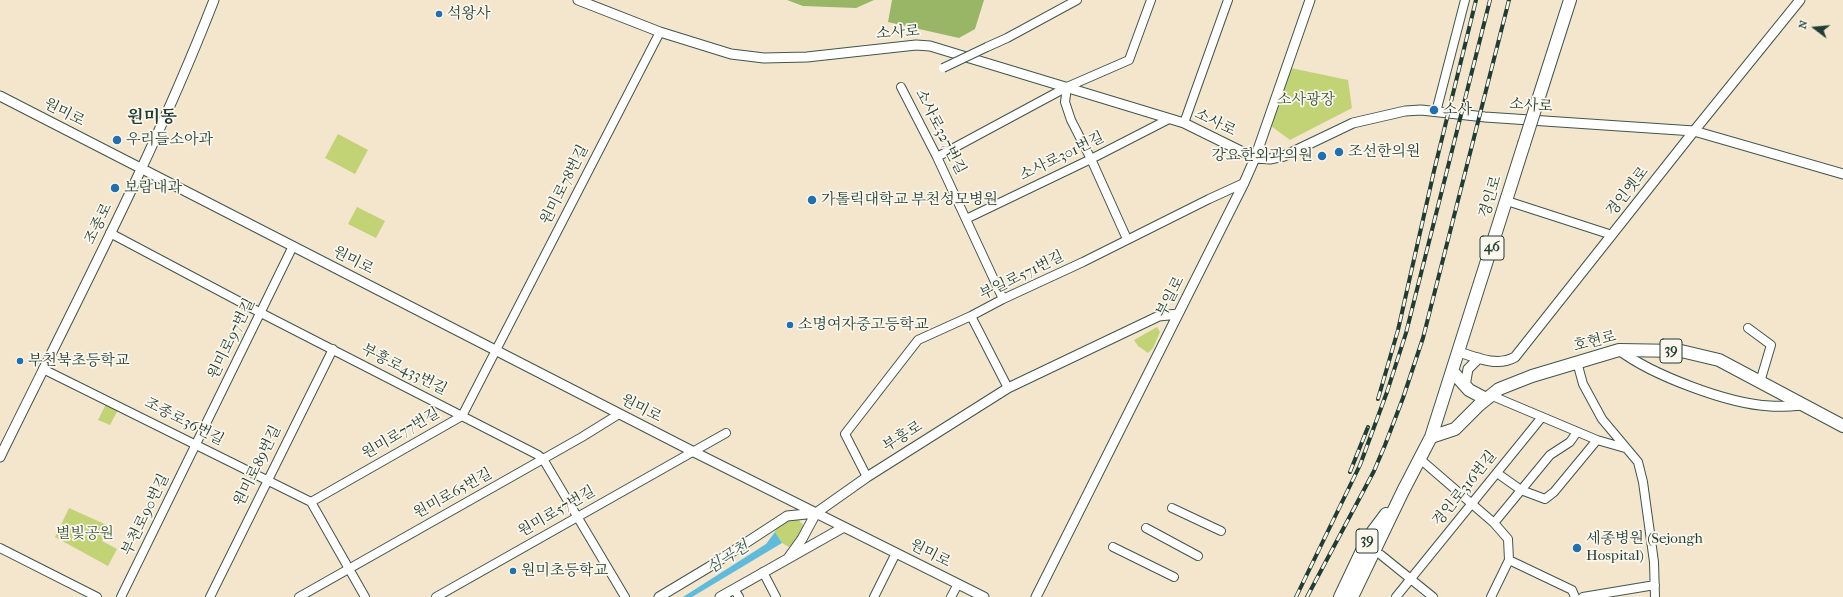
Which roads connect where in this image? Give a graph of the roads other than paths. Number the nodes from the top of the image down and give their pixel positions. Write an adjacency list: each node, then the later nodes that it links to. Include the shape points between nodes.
1 (214, 0): 22 (street, 조종로)
2 (578, 0): 10 (street, 소사로)
3 (1077, 0): 11 (street, bridge, via 1008,38)
4 (1150, 0): 13 (street, via 1129,60)
5 (1228, 0): 17 (street)
6 (1310, 0): 20 (street, 부일로)
7 (1465, 0): 15 (street)
8 (1570, 0): 25 (main road, 경인로 / 46, bridge)
9 (1800, 0): 18 (street, 경인옛로)
10 (660, 32): 13 (street, 소사로, via 731,54 764,58 807,57 916,45 930,46); 37 (street, 원미로78번길)
11 (943, 68)
12 (901, 87): 19 (street, 소사로327번길)
13 (1067, 87): 16 (street, 소사로); 19 (street); 21 (street, via 1065,102 1071,120)
14 (0, 96): 22 (street, 원미로)
15 (1436, 112): 18 (street, 소사로); 20 (street, 소사로, via 1405,111 1386,114 1353,123 1284,156 1270,159)
16 (1169, 119): 17 (street, 소사로); 21 (street, 소사로301번길)
17 (1184, 123): 20 (street, 소사로)
18 (1694, 131): 23 (street, 소사로); 28 (street, 경인옛로)
19 (937, 156): 26 (street, 소사로327번길)
20 (1255, 158): 24 (street, 부일로)
21 (1091, 159): 26 (street, 소사로301번길); 29 (street)
22 (142, 168): 27 (street, 조종로); 30 (street, 원미로)
23 (1843, 174)
24 (1244, 183): 29 (street, 부일로571번길); 33 (street, 부일로)
25 (1507, 201): 28 (street); 39 (main road, 경인로 / 46)
26 (966, 219): 31 (street, 소사로327번길)
27 (110, 233): 32 (street, 부흥로433번길); 42 (street, 조종로)
28 (1612, 235): 40 (street, 경인옛로, via 1515,357 1509,361)
29 (1127, 239): 31 (street, 부일로571번길)
30 (293, 246): 32 (street, 원미로97번길); 37 (street, 원미로)
31 (1003, 299): 34 (street, 부일로571번길)
32 (261, 313): 36 (street, 부흥로433번길); 57 (street, 원미로97번길)
33 (1178, 314): 46 (street, 부흥로, via 1159,316); 107 (street, 부일로)
34 (971, 316): 46 (street); 65 (street, 부일로571번길, via 918,340 845,434)
35 (1748, 328): 44 (street, via 1771,345)
36 (333, 349): 50 (street, 부흥로433번길); 66 (street, 원미로89번길)
37 (496, 350): 49 (street, 원미로); 50 (street, 원미로77번길)
38 (1619, 350): 41 (main road, 호현로 / 39); 44 (main road, 호현로 / 39, via 1681,351 1719,360); 48 (street, via 1674,379 1717,396 1769,406)
39 (1459, 352): 40 (street, 경인옛로); 43 (main road, 경인로 / 46)
40 (1479, 358): 45 (street, via 1468,369)
41 (1577, 362): 47 (main road, 호현로 / 39, via 1532,376 1499,389); 59 (street, via 1591,401)
42 (43, 369): 57 (street, 조종로36번길); 58 (street, 조종로)
43 (1453, 372): 45 (main road); 55 (main road, 경인로 / 46)
44 (1760, 382): 48 (main road, 호현로 / 39)
45 (1465, 386): 47 (main road, via 1477,395)
46 (1008, 388): 65 (street, 부흥로)
47 (1488, 397): 51 (street); 55 (main road, 호현로 / 39, via 1455,429)
48 (1804, 405): 52 (main road, 호현로 / 39)
49 (619, 414): 60 (street, 원미로); 62 (street, 원미로65번길)
50 (462, 416): 62 (street, 부흥로433번길); 69 (street, 원미로77번길)
51 (1542, 417): 53 (street); 64 (street, 경인로316번길)
52 (1843, 426)
53 (1577, 432): 56 (street); 67 (street, via 1570,442 1550,455)
54 (726, 433): 60 (street)
55 (1431, 438): 63 (main road, 경인로 / 39)
56 (1597, 440): 59 (street); 67 (street, via 1554,492 1545,498)
57 (196, 444): 66 (street, 조종로36번길); 95 (street, 부천로90번길)
58 (3, 446): 61 (street, 조종로)
59 (1625, 448): 91 (street, via 1638,462 1643,482)
60 (692, 451): 73 (street, 원미로); 74 (street, 원미로57번길)
61 (0, 457)
62 (543, 459): 74 (street); 86 (street, 원미로65번길)
63 (1420, 459): 68 (main road, 경인로 / 39); 70 (street)
64 (1497, 473): 67 (street); 70 (street, 경인로316번길)
65 (867, 476): 73 (street, 부흥로)
66 (267, 479): 69 (street, 조종로36번길); 96 (street, 원미로89번길)
67 (1521, 490): 75 (street)
68 (1403, 491): 72 (main road, 경인로 / 39); 82 (main road, 경인로 / 39, via 1396,523); 110 (main road, 경인로 / 39)
69 (311, 502): 86 (street)
70 (1471, 503): 75 (street); 89 (street, 경인로316번길)
71 (1172, 508): 78 (street)
72 (1388, 511): 108 (main road, 경인로 / 39, via 1368,538); 109 (street)
73 (816, 513): 76 (street, 원미로); 84 (street, 부흥로); 101 (street, via 787,516)
74 (578, 516): 99 (street, 원미로57번길); 100 (street)
75 (1494, 523): 85 (street, via 1508,539)
76 (844, 527): 81 (street, 원미로); 84 (street, 부흥로)
77 (1146, 528): 83 (street)
78 (1221, 531)
79 (1113, 547): 88 (street)
80 (0, 548): 94 (street)
81 (896, 553): 90 (street, 원미로); 104 (street)
82 (1381, 555): 89 (street); 111 (main road, 경인로 / 39)
83 (1198, 556)
84 (789, 557): 87 (street, 부흥로)
85 (1509, 560): 114 (street); 115 (street, via 1572,590)
86 (348, 569): 97 (street, 원미로65번길); 98 (street)
87 (763, 572): 92 (street, 부흥로); 103 (street)
88 (1174, 577)
89 (1411, 579): 112 (street); 113 (street)
90 (958, 584): 105 (street); 106 (street, 원미로)
91 (1655, 585): 93 (street); 117 (street)
92 (737, 593): 102 (street, 부흥로)
93 (1599, 596): 116 (street)
94 (97, 597)
95 (121, 597)
96 (210, 597)
97 (299, 597)
98 (365, 597)
99 (436, 597)
100 (625, 597)
101 (659, 597)
102 (720, 597)
103 (776, 597)
104 (874, 597)
105 (951, 597)
106 (984, 597)
107 (1036, 597)
108 (1340, 597)
109 (1348, 597)
110 (1352, 597)
111 (1362, 597)
112 (1396, 597)
113 (1433, 597)
114 (1491, 597)
115 (1575, 597)
116 (1583, 597)
117 (1655, 597)

